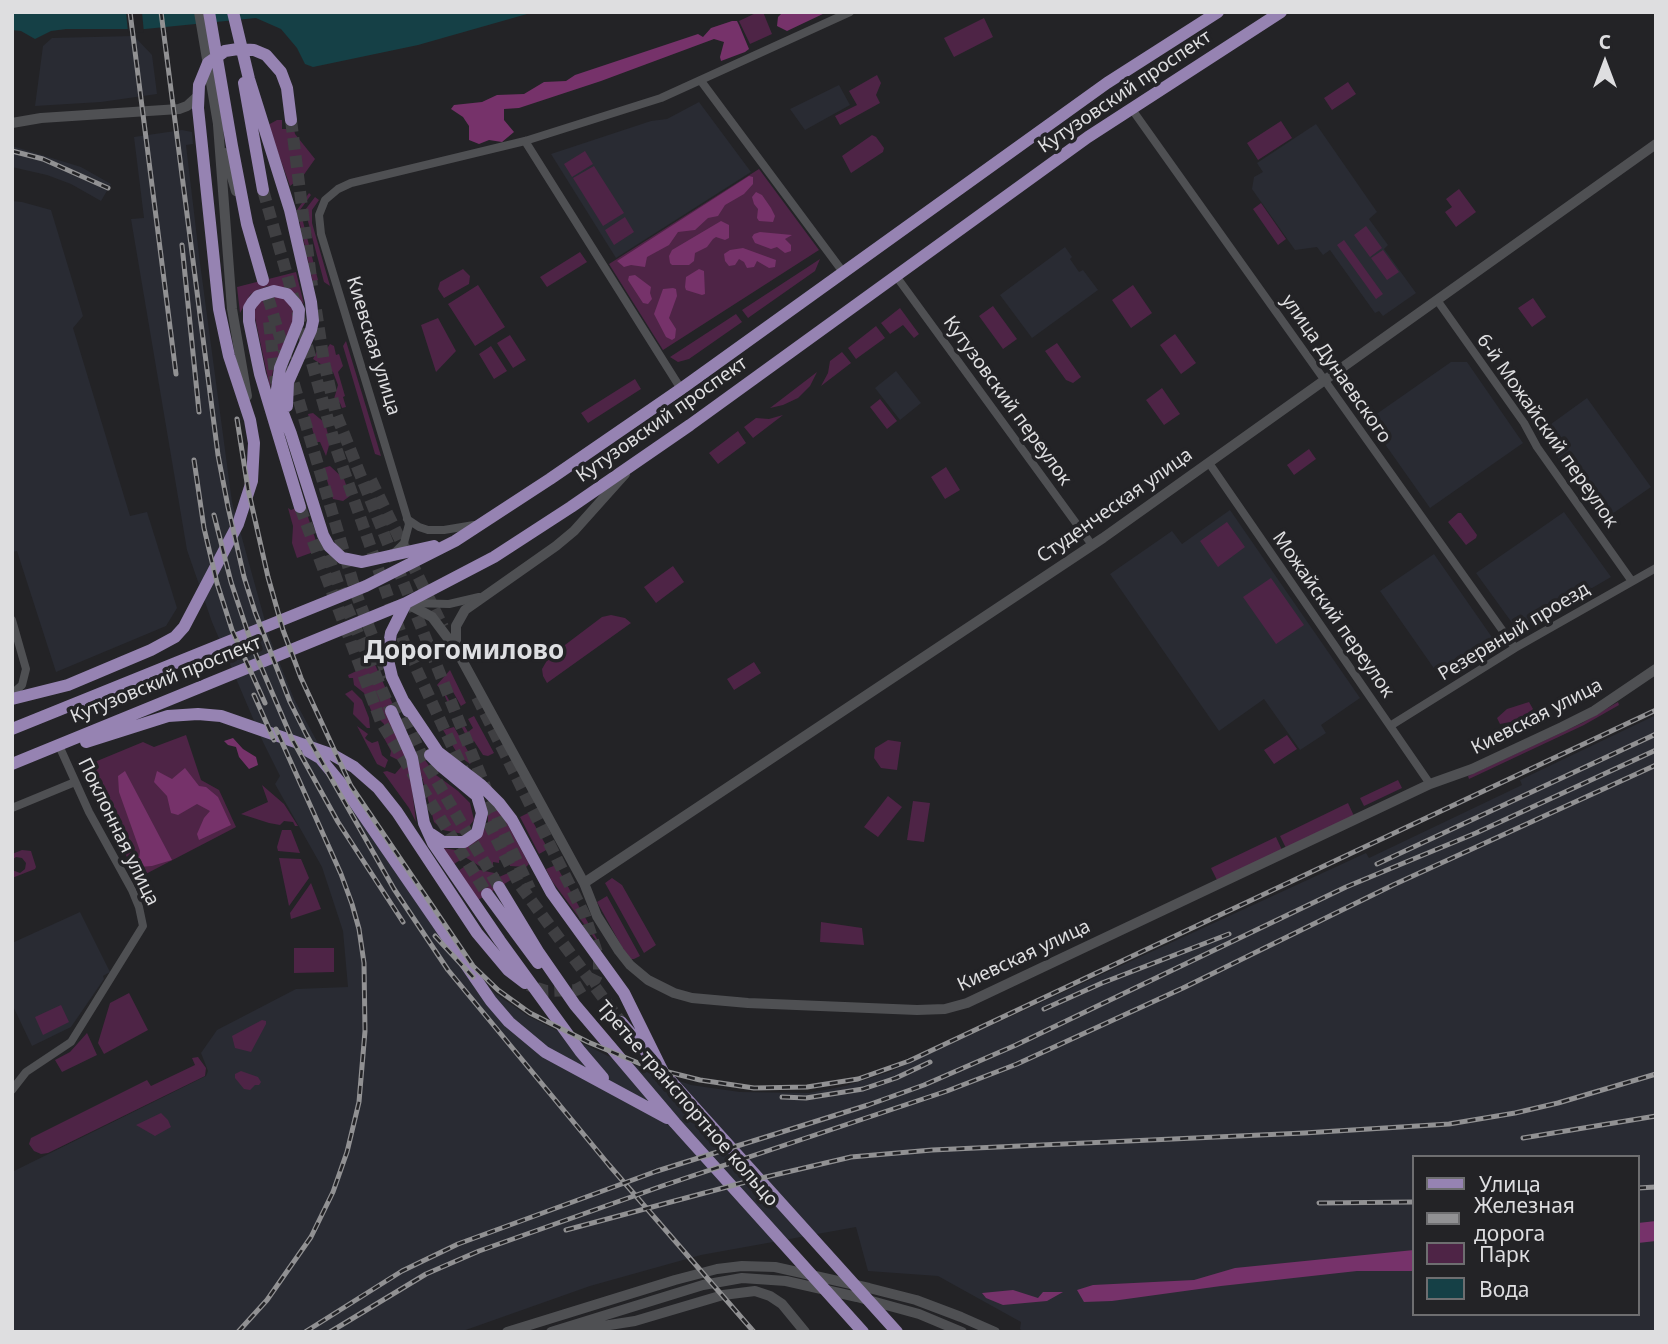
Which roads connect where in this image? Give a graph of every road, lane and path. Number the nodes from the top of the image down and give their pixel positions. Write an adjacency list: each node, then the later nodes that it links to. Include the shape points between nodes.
1 (199, 12): 13 (street)
2 (209, 12): 13 (main road)
3 (233, 12): 10 (main road)
4 (850, 12): 7 (street)
5 (1218, 12): 17 (main road, Кутузовский проспект, via 1096,91)
6 (1281, 12): 9 (main road, Кутузовский проспект)
7 (701, 81): 14 (street); 17 (street)
8 (198, 96): 11 (main road, via 208,62 215,56 238,49 254,51 266,55 281,72); 12 (street, via 179,109); 21 (main road, via 219,309)
9 (1130, 108): 18 (main road, Кутузовский проспект); 22 (street, улица Дунаевского)
10 (255, 119): 16 (main road); 24 (main road, via 288,201 313,312 311,330 288,382)
11 (291, 120)
12 (12, 123)
13 (223, 124): 19 (main road); 21 (street)
14 (525, 141): 23 (street); 28 (street, Киевская улица, via 351,183 338,189 318,215)
15 (1656, 144): 20 (street, Студенческая улица)
16 (263, 190)
17 (843, 272): 23 (main road, Кутузовский проспект)
18 (896, 276): 26 (main road, Кутузовский проспект); 31 (street, Кутузовский переулок)
19 (263, 280)
20 (1437, 300): 22 (street, Студенческая улица); 34 (street, 6-й Можайский переулок)
21 (230, 334): 41 (main road, via 250,420 254,464 238,524 184,627 163,644 68,685)
22 (1325, 380): 25 (street, Студенческая улица); 38 (street, улица Дунаевского)
23 (681, 389): 29 (main road, Кутузовский проспект)
24 (292, 434): 27 (main road, via 277,389 299,310 287,294 274,291 252,303 249,321); 32 (main road, via 329,546 351,561)
25 (1209, 463): 31 (street, Студенческая улица); 44 (street, Можайский переулок)
26 (633, 465): 35 (street, via 573,531); 36 (main road, Кутузовский проспект, via 494,557)
27 (300, 507)
28 (407, 519): 29 (street, via 428,530); 32 (street, via 408,534)
29 (482, 523): 30 (main road, Кутузовский проспект)
30 (454, 541): 32 (main road); 45 (main road, Кутузовский проспект, via 366,586)
31 (1092, 545): 53 (street, Студенческая улица)
32 (391, 556)
33 (1656, 568): 34 (street, Резервный проезд)
34 (1631, 580): 38 (street, Резервный проезд)
35 (485, 596): 36 (street, via 449,604); 39 (street, via 459,619)
36 (406, 603): 39 (street, Киевская улица, via 432,617); 42 (main road, via 391,633 387,656 391,677); 48 (main road, Кутузовский проспект)
37 (12, 620): 41 (street, via 26,669 22,685)
38 (1515, 648): 44 (street, Резервный проезд)
39 (456, 649): 53 (street, Киевская улица)
40 (1656, 669): 50 (street, Киевская улица, via 1594,711)
41 (12, 696)
42 (405, 703): 52 (main road, via 432,758 477,796 482,813 477,832 464,842 443,842); 59 (main road, via 438,752 499,803 551,892 624,993)
43 (391, 711): 52 (main road, via 412,758)
44 (1390, 726): 50 (street, Можайский переулок)
45 (12, 729)
46 (296, 743): 47 (main road, via 221,716 198,713 168,716); 56 (main road, via 333,755 378,788 477,933); 61 (main road, via 320,758 344,787 509,1022 545,1052)
47 (61, 750): 48 (main road); 49 (street, Поклонная улица)
48 (12, 764)
49 (75, 782): 51 (street); 60 (street, Поклонная улица, via 132,890 143,926 71,1042 26,1072)
50 (1430, 784): 53 (street, Киевская улица, via 967,1003 932,1010 723,1001 674,993 630,965 597,916)
51 (12, 808)
52 (426, 830): 61 (main road, via 499,941 580,1051)
53 (584, 883)
54 (499, 887): 57 (main road, Третье транспортное кольцо)
55 (487, 894): 57 (main road)
56 (525, 983)
57 (575, 1005): 62 (main road, Третье транспортное кольцо)
58 (621, 1022): 59 (main road, Третье транспортное кольцо)
59 (664, 1074): 68 (main road, Третье транспортное кольцо)
60 (12, 1090)
61 (616, 1090): 62 (main road)
62 (675, 1123): 67 (main road, Третье транспортное кольцо)
63 (506, 1332): 70 (street, via 675,1280 742,1266 775,1267 916,1300)
64 (551, 1332): 69 (street, via 703,1285 742,1278 857,1297)
65 (568, 1332): 66 (street, via 635,1321 723,1295 755,1292 782,1304)
66 (805, 1332)
67 (863, 1332)
68 (897, 1332)
69 (962, 1332)
70 (995, 1332)

